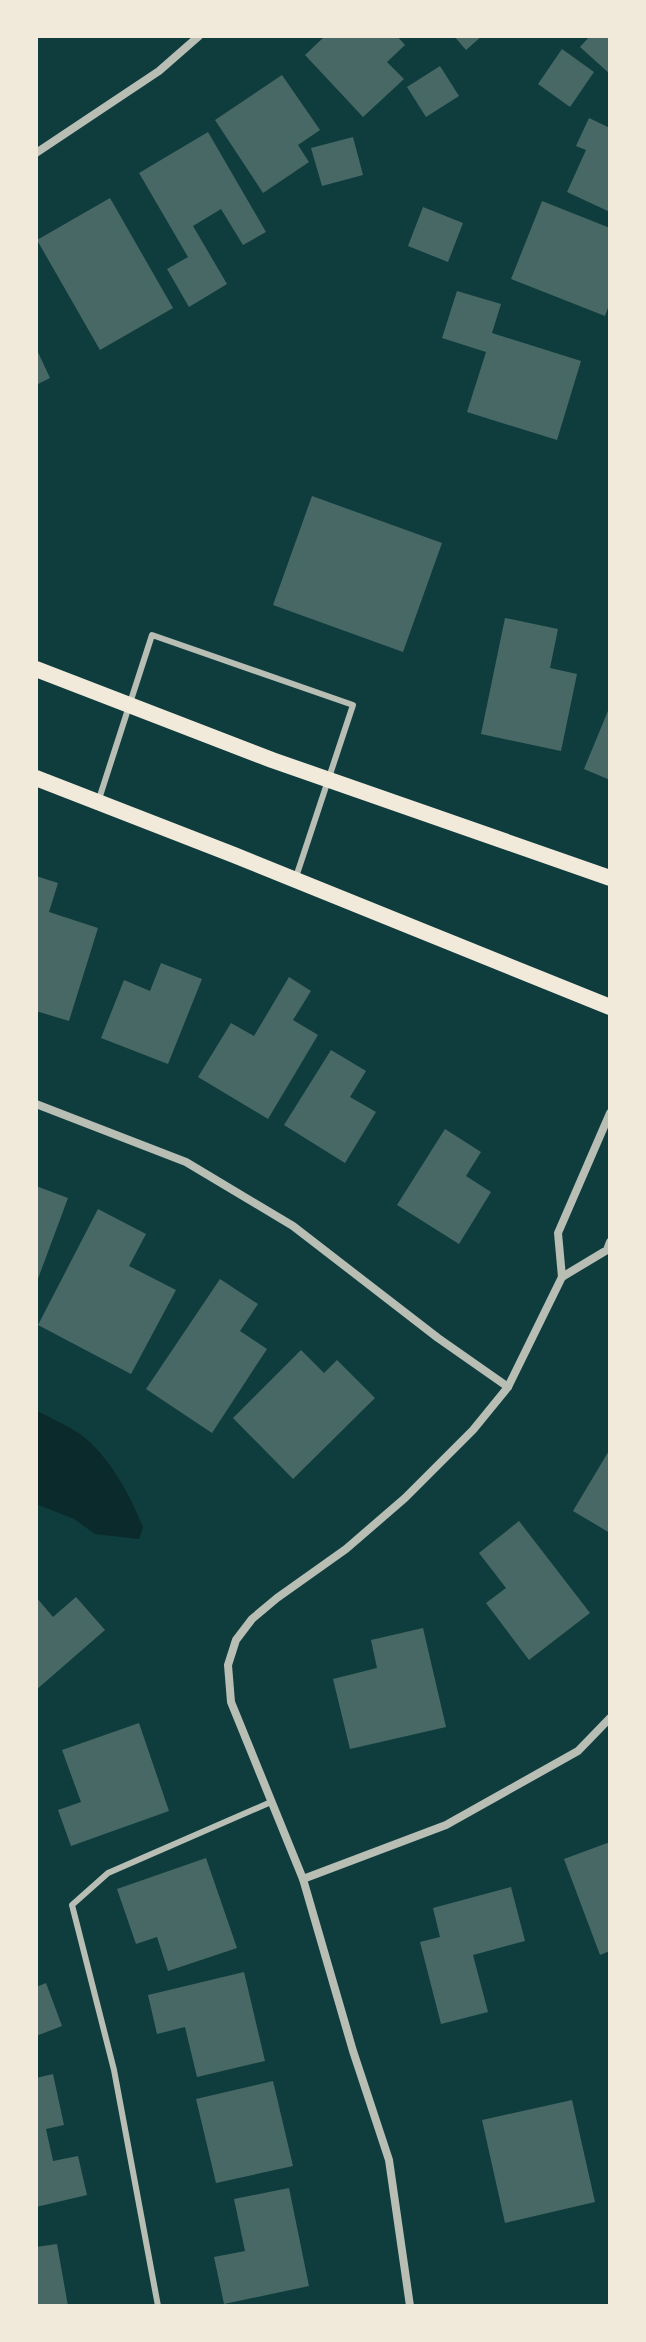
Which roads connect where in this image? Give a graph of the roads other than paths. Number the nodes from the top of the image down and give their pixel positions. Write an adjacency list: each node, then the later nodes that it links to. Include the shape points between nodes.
1 (199, 36): 2 (street, via 159,71)
2 (36, 153)
3 (36, 669): 4 (main road)
4 (128, 705): 6 (main road); 6 (lane, via 152,635 353,705); 7 (lane)
5 (36, 778): 7 (main road)
6 (330, 780): 8 (main road); 9 (lane)
7 (98, 802): 9 (main road)
8 (610, 878)
9 (295, 880): 10 (main road)
10 (610, 1007)
11 (36, 1104): 15 (street, via 186,1162 293,1226)
12 (610, 1113): 14 (street, via 558,1233)
13 (610, 1242): 14 (street, via 607,1250)
14 (562, 1277): 15 (street)
15 (508, 1387): 17 (street, via 405,1498 252,1619 236,1640 228,1665 231,1702)
16 (610, 1718): 18 (street, via 578,1751 446,1825)
17 (271, 1802): 18 (street); 19 (lane, via 108,1873 72,1905 114,2070)
18 (303, 1879): 20 (street, via 389,2160)
19 (158, 2306)
20 (410, 2306)

